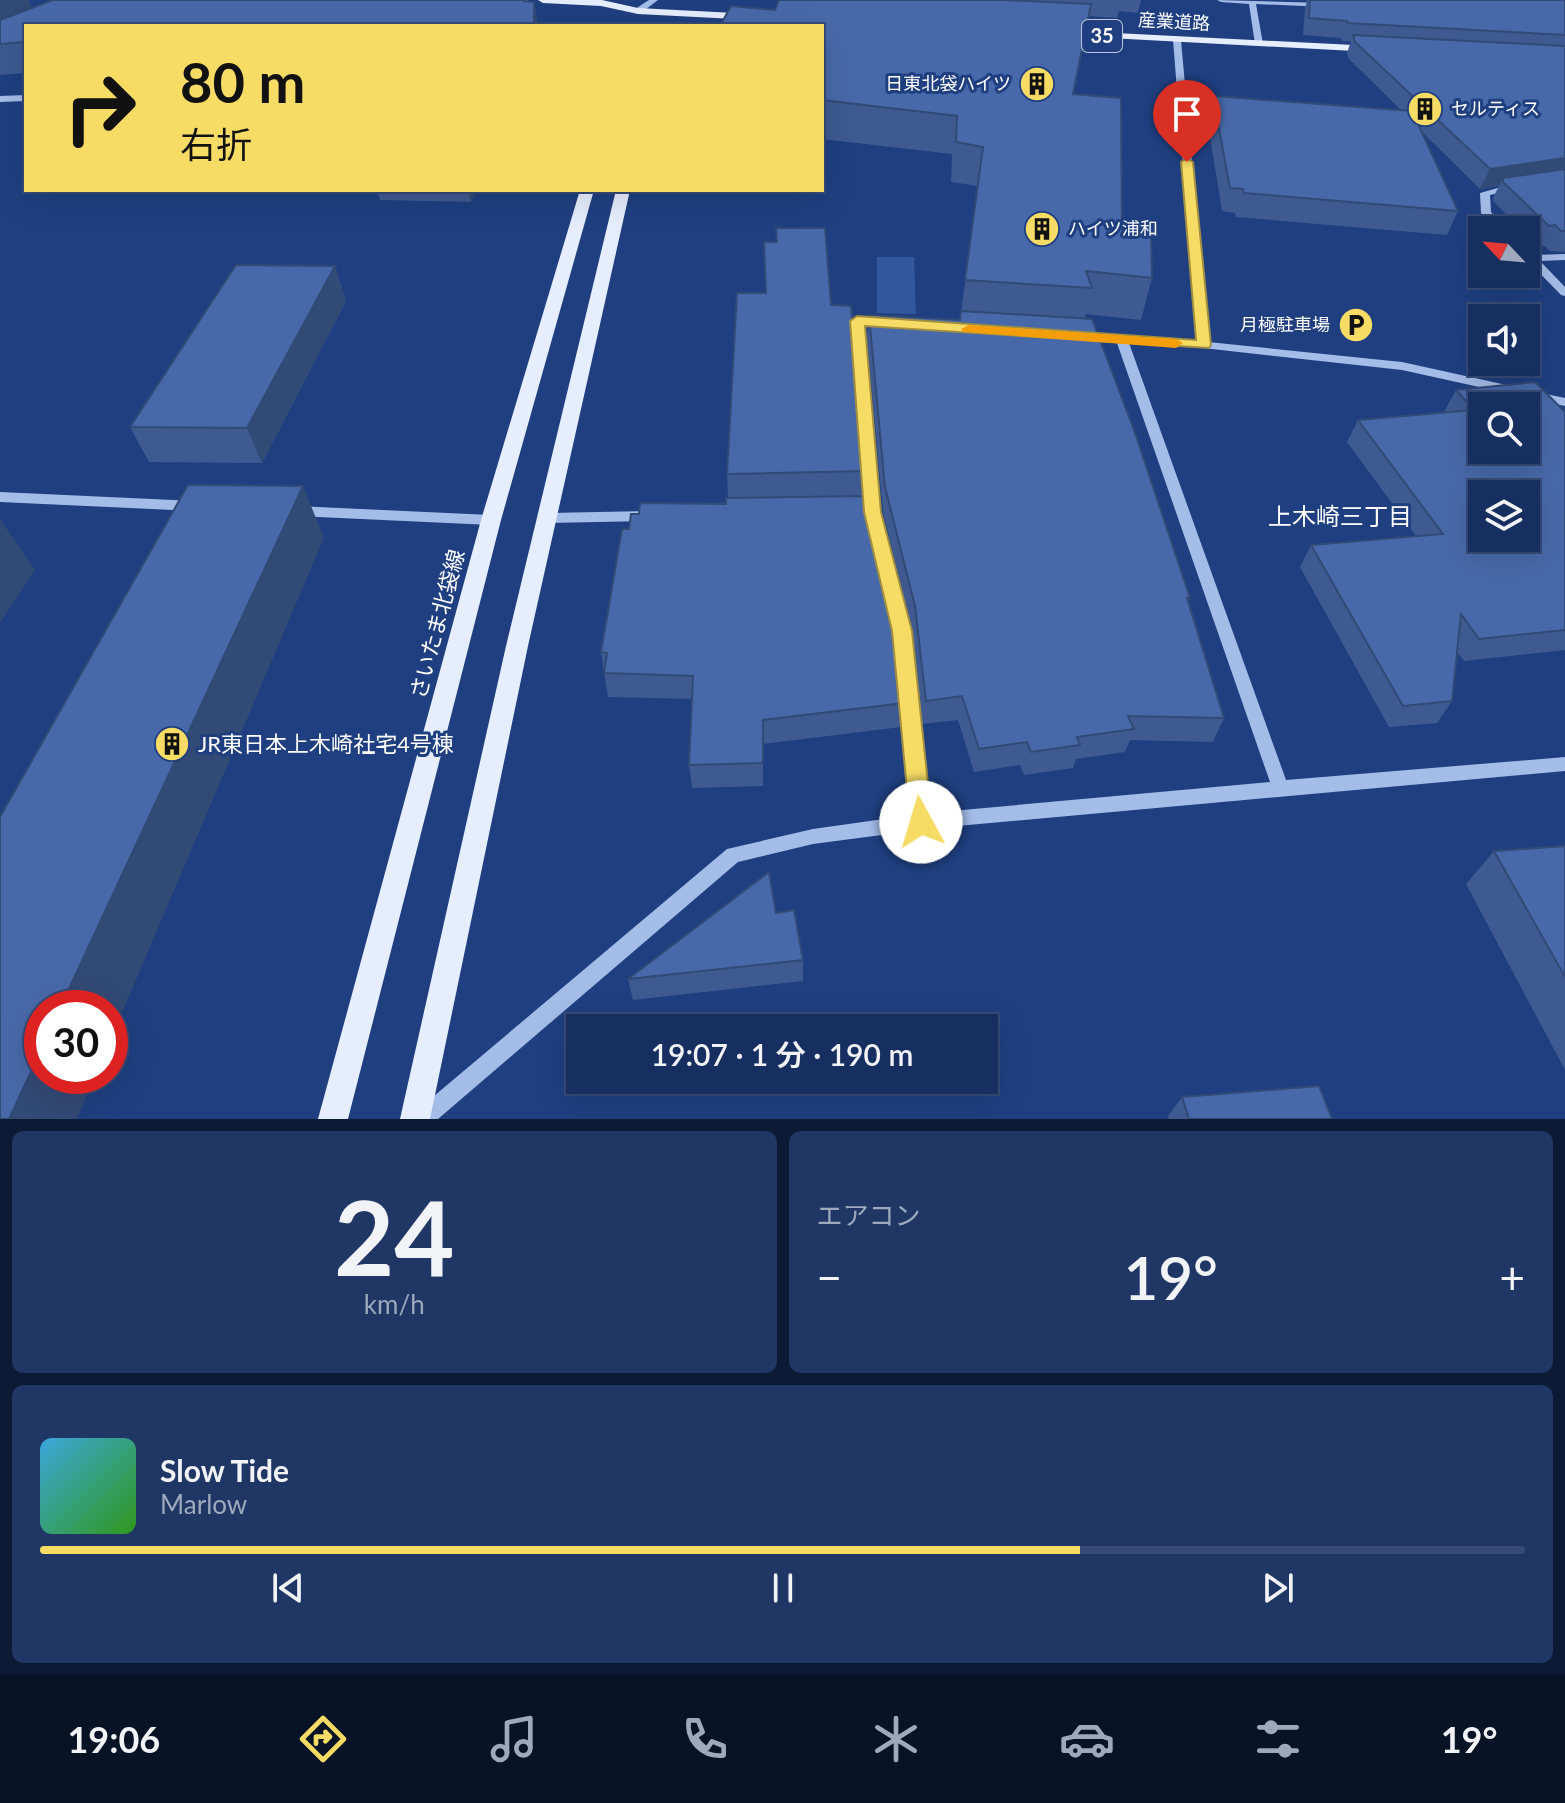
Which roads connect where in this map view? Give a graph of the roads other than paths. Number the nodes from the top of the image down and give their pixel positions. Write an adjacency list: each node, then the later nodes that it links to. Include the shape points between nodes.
1 (543, 0): 6 (main road)
2 (654, 0): 6 (street)
3 (1221, 0): 4 (street)
4 (1252, 1): 5 (street); 13 (street)
5 (1328, 5)
6 (638, 11): 7 (main road); 8 (main road); 9 (main road); 10 (main road)
7 (591, 16)
8 (765, 18)
9 (635, 24)
10 (644, 24)
11 (1050, 33): 12 (main road, 産業道路 / 35)
12 (1177, 40): 13 (main road, 産業道路 / 35); 28 (street)
13 (1259, 44): 14 (main road, 産業道路 / 35)
14 (1393, 50)
15 (24, 98): 16 (street)
16 (0, 99)
17 (1523, 186): 20 (street, via 1485,193)
18 (586, 192): 37 (main road, さいたま北袋線)
19 (623, 192): 36 (main road)
20 (1489, 216)
21 (1540, 256): 22 (street)
22 (1565, 257)
23 (1540, 268): 24 (street)
24 (1565, 293)
25 (904, 324): 34 (street, via 857,321)
26 (1075, 337): 27 (street)
27 (1122, 340): 28 (street); 39 (street)
28 (1203, 345): 29 (street, via 1402,366)
29 (1565, 402)
30 (0, 497): 31 (street)
31 (206, 507)
32 (285, 510): 37 (street)
33 (857, 512): 34 (street)
34 (873, 512): 40 (street, via 902,631)
35 (656, 516): 36 (street)
36 (548, 518): 42 (main road)
37 (491, 520): 41 (main road, さいたま北袋線)
38 (1565, 764): 39 (street)
39 (1280, 787): 40 (street)
40 (921, 822): 43 (street, via 789,839 733,855)
41 (333, 1119)
42 (415, 1119)
43 (422, 1119)

